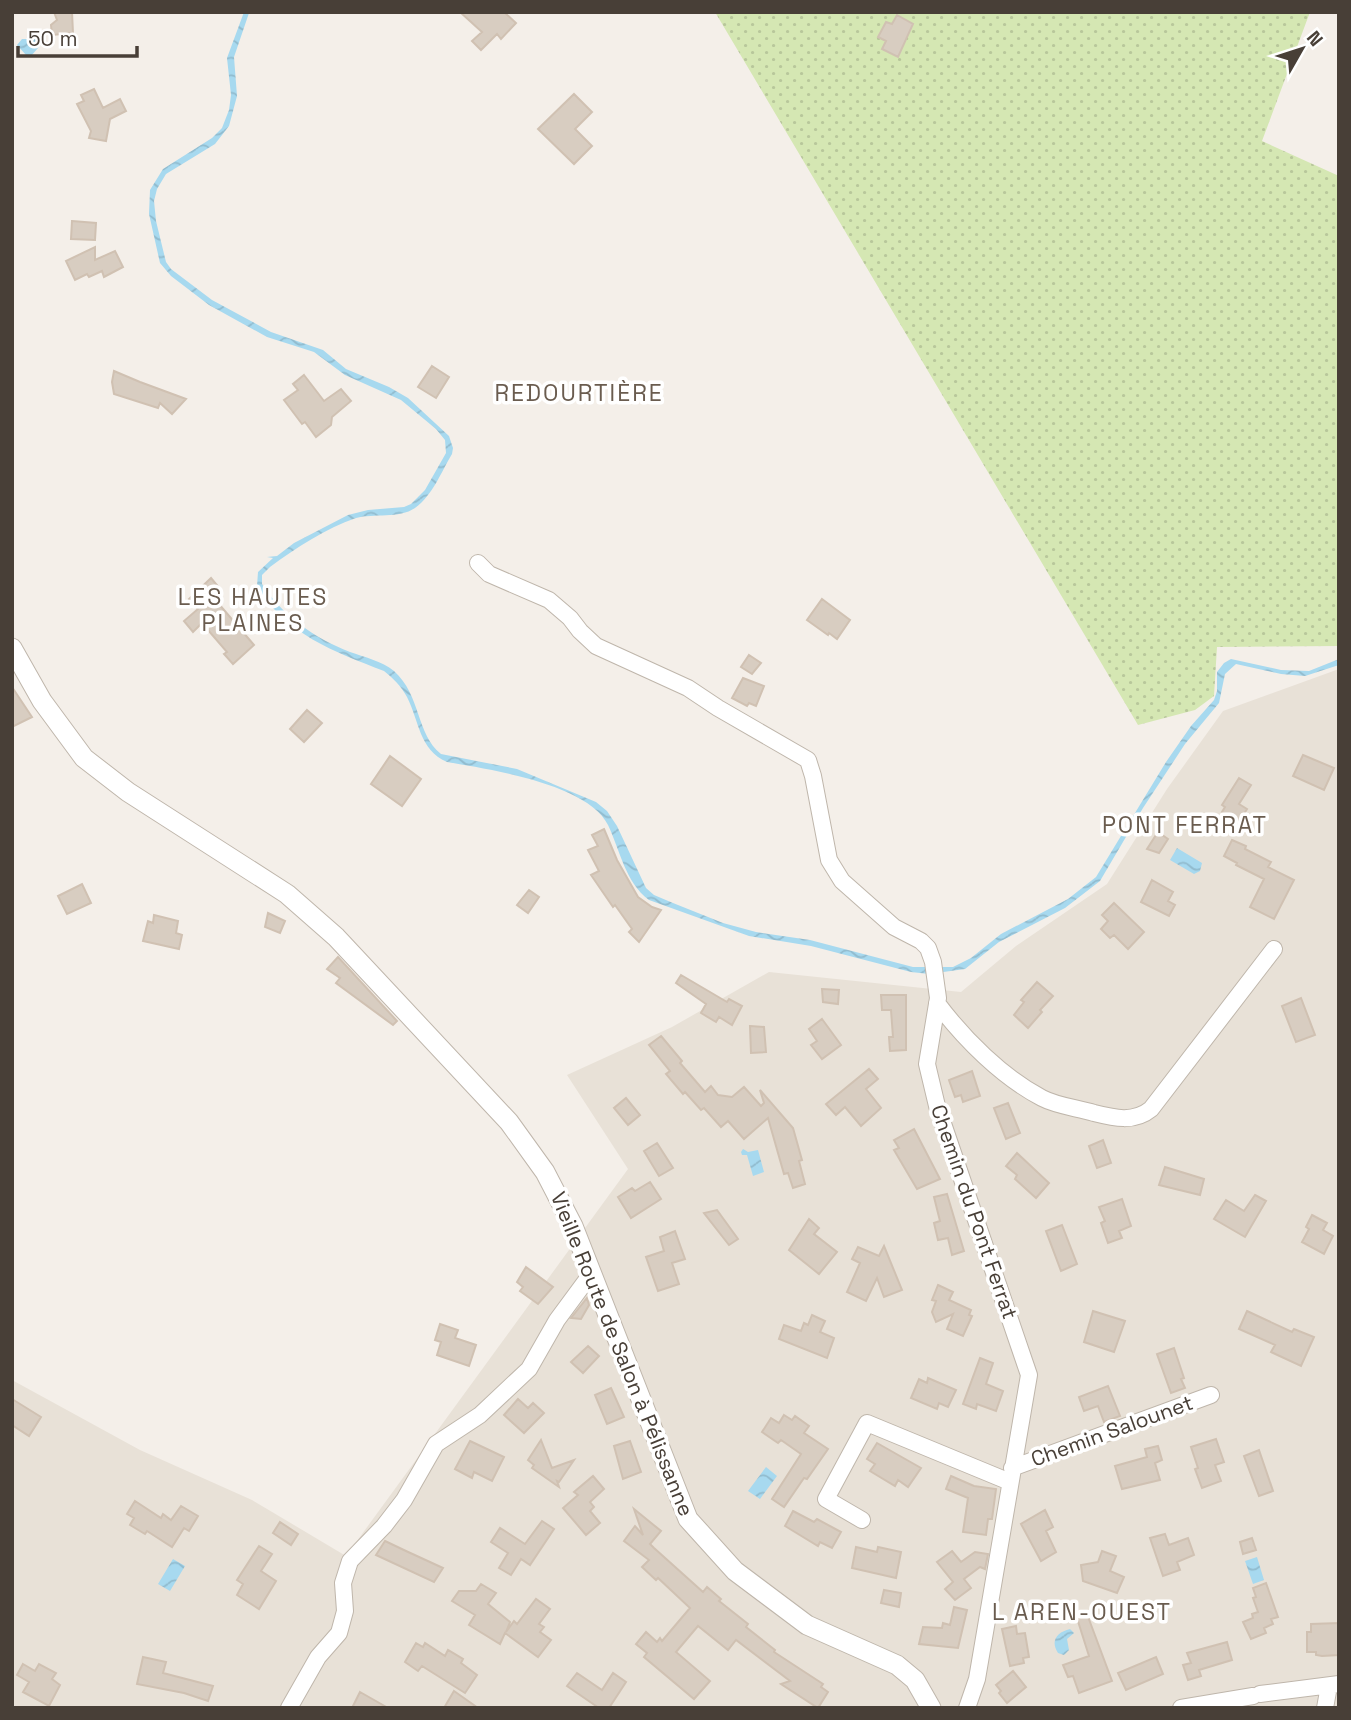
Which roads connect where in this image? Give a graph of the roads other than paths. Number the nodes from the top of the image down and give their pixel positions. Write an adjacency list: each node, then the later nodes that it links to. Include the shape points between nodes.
1 (478, 563): 4 (street, Chemin du Pont Ferrat, via 489,573 549,600 596,646 688,688 807,760 829,860 842,881 894,927 928,948)
2 (12, 648): 5 (street, Vieille Route de Salon à Pélissanne, via 42,701 84,758 128,792 287,894 336,937 509,1122 545,1171)
3 (1274, 949): 4 (street, via 1151,1109 1132,1118 1115,1119 1043,1099 1000,1069 957,1030)
4 (937, 1003): 7 (street, Chemin du Pont Ferrat, via 927,1064 937,1106 1029,1375)
5 (591, 1274): 10 (street, via 556,1320 529,1369 480,1415 436,1444 404,1500 350,1561 343,1583 345,1611 339,1633 318,1657); 11 (street, Vieille Route de Salon à Pélissanne, via 688,1519 735,1571 807,1625 897,1665 915,1680)
6 (1211, 1395): 7 (street, Chemin Salounet)
7 (1011, 1475): 8 (street, via 867,1423 826,1499); 12 (street, Chemin du Pont Ferrat, via 977,1679)
8 (862, 1520)
9 (1334, 1685): 13 (street); 14 (street)
10 (289, 1708)
11 (931, 1708)
12 (967, 1708)
13 (1181, 1708)
14 (1325, 1708)

